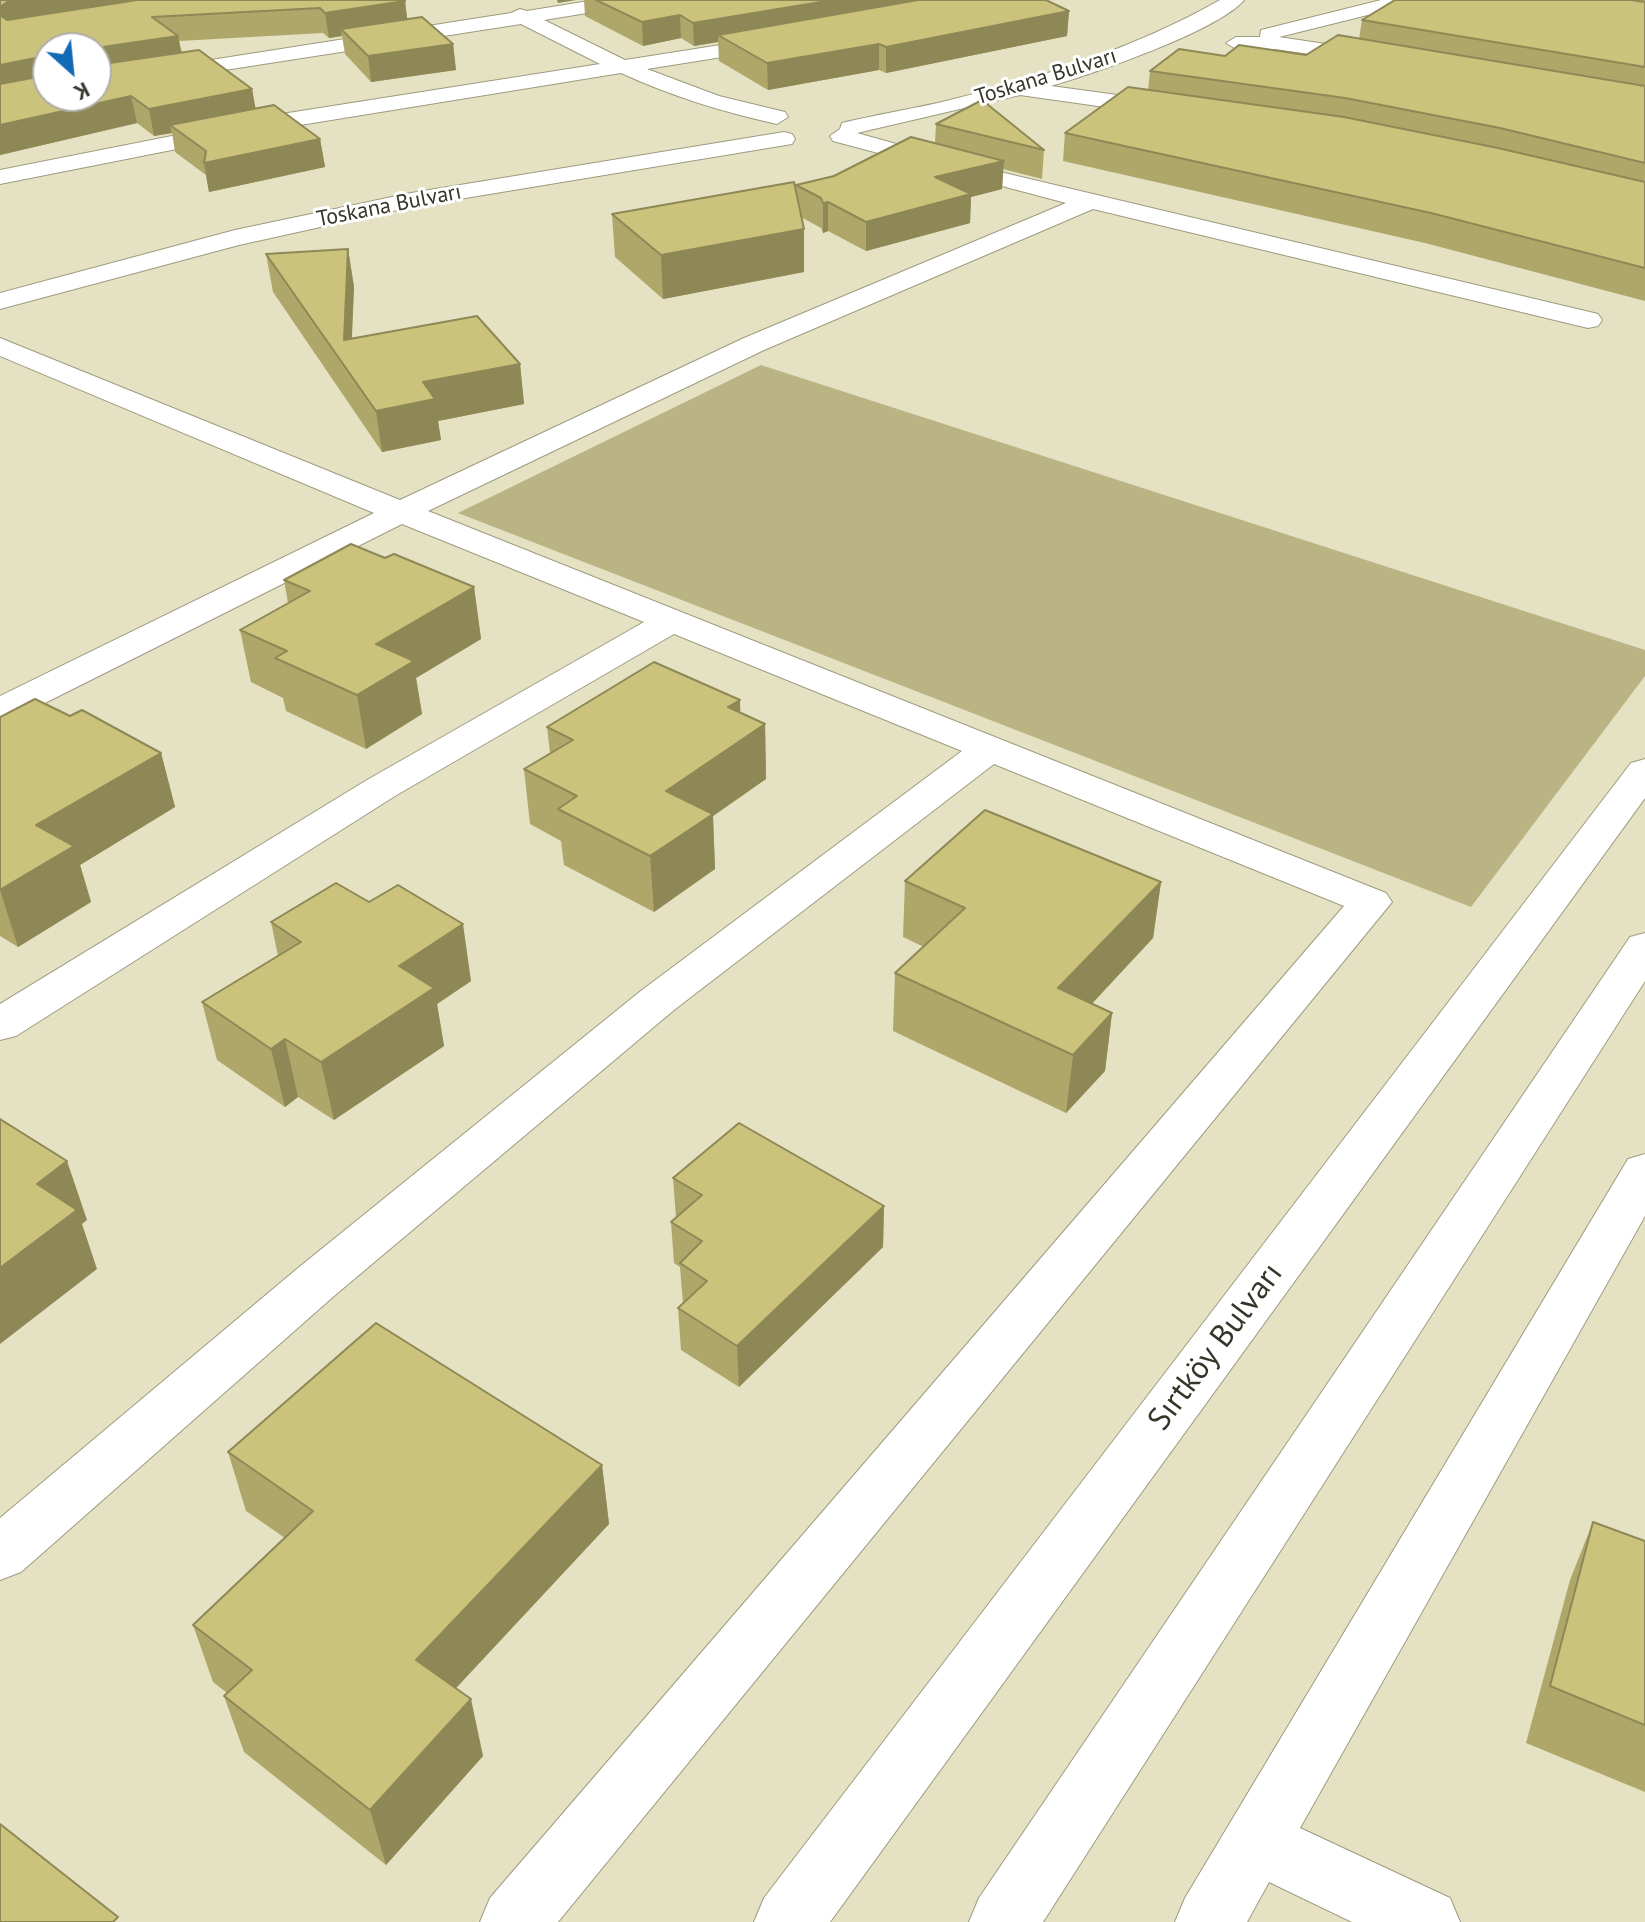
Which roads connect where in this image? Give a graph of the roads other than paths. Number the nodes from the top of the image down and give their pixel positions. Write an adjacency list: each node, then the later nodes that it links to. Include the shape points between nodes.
1 (494, 0): 5 (street)
2 (630, 0): 5 (street)
3 (1234, 0): 6 (street, Toskana Bulvarı)
4 (1405, 0): 9 (street)
5 (526, 18): 12 (street); 14 (street)
6 (1200, 22): 9 (street, via 1252,26 1262,31); 13 (street, Toskana Bulvarı)
7 (1111, 36): 18 (street, Toskana Bulvarı)
8 (803, 37): 12 (street)
9 (1259, 37): 11 (street, via 1229,44 1275,43)
10 (1166, 57): 13 (street)
11 (1395, 60)
12 (629, 67): 17 (street); 19 (street, via 288,120)
13 (1065, 72): 15 (street, Toskana Bulvarı)
14 (112, 81)
15 (1017, 88): 16 (street); 18 (street, Toskana Bulvarı, via 915,115)
16 (1192, 112)
17 (780, 123): 18 (street, Toskana Bulvarı, via 813,141); 21 (street, Toskana Bulvarı, via 389,186 212,224); 22 (street, Toskana Bulvarı, via 235,238)
18 (840, 123): 20 (street)
19 (0, 177)
20 (1091, 201): 23 (street); 25 (street, via 754,344)
21 (0, 281)
22 (0, 301)
23 (1588, 320)
24 (0, 346): 25 (street)
25 (401, 512): 26 (street); 27 (street)
26 (673, 620): 28 (street); 31 (street, via 381,788)
27 (0, 711)
28 (992, 747): 33 (street, via 658,1000 316,1282); 35 (street, via 1371,902)
29 (1645, 771): 36 (street, Sırtköy Bulvarı)
30 (1645, 947): 37 (street)
31 (0, 1025)
32 (1645, 1172): 34 (street)
33 (0, 1554)
34 (1256, 1841): 38 (street); 39 (street)
35 (514, 1922)
36 (788, 1922)
37 (1003, 1922)
38 (1209, 1922)
39 (1426, 1922)

